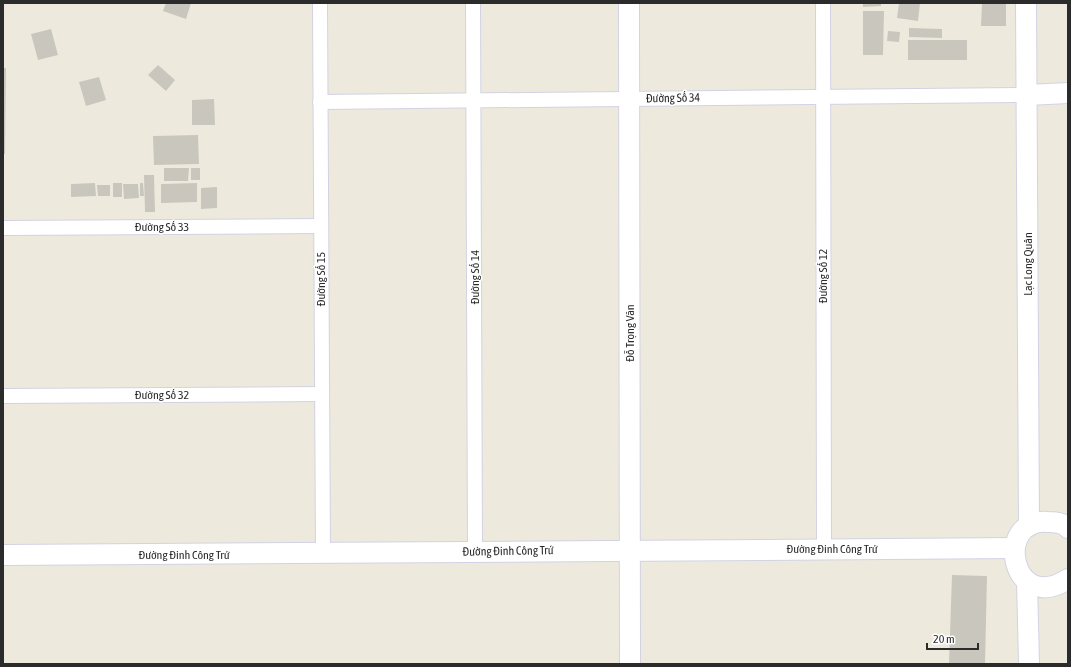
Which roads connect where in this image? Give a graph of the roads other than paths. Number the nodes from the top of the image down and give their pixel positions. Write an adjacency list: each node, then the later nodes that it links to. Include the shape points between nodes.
1 (320, 3): 11 (street, Đường Số 15)
2 (473, 3): 10 (street, Đường Số 14)
3 (629, 3): 9 (street, Đỗ Trọng Văn)
4 (823, 3): 8 (street, Đường Số 12)
5 (1026, 3): 7 (street, Lạc Long Quân)
6 (1068, 93): 7 (street)
7 (1027, 95): 8 (street, Đường Số 34); 16 (street, Lạc Long Quân)
8 (823, 96): 9 (street, Đường Số 34); 19 (street, Đường Số 12)
9 (629, 98): 10 (street, Đường Số 34); 20 (street, Đỗ Trọng Văn)
10 (474, 100): 11 (street, Đường Số 34); 21 (street, Đường Số 14)
11 (320, 102): 12 (street, Đường Số 15)
12 (320, 226): 13 (street, Đường Số 33); 14 (street, Đường Số 15)
13 (3, 228)
14 (321, 394): 15 (street, Đường Số 32); 22 (street, Đường Số 15)
15 (3, 396)
16 (1029, 526): 17 (street, via 1054,522); 18 (street, via 1018,538)
17 (1068, 528)
18 (1014, 548): 19 (street, Đường Đinh Công Trứ); 25 (street, via 1016,567)
19 (824, 549): 20 (street, Đường Đinh Công Trứ)
20 (630, 550): 21 (street, Đường Đinh Công Trứ); 26 (street, Đỗ Trọng Văn)
21 (475, 551): 22 (street, Đường Đinh Công Trứ)
22 (323, 554): 23 (street, Đường Đinh Công Trứ)
23 (3, 555)
24 (1068, 579): 25 (street, via 1059,585 1048,587 1037,586)
25 (1027, 581): 27 (street)
26 (630, 664)
27 (1029, 664)

